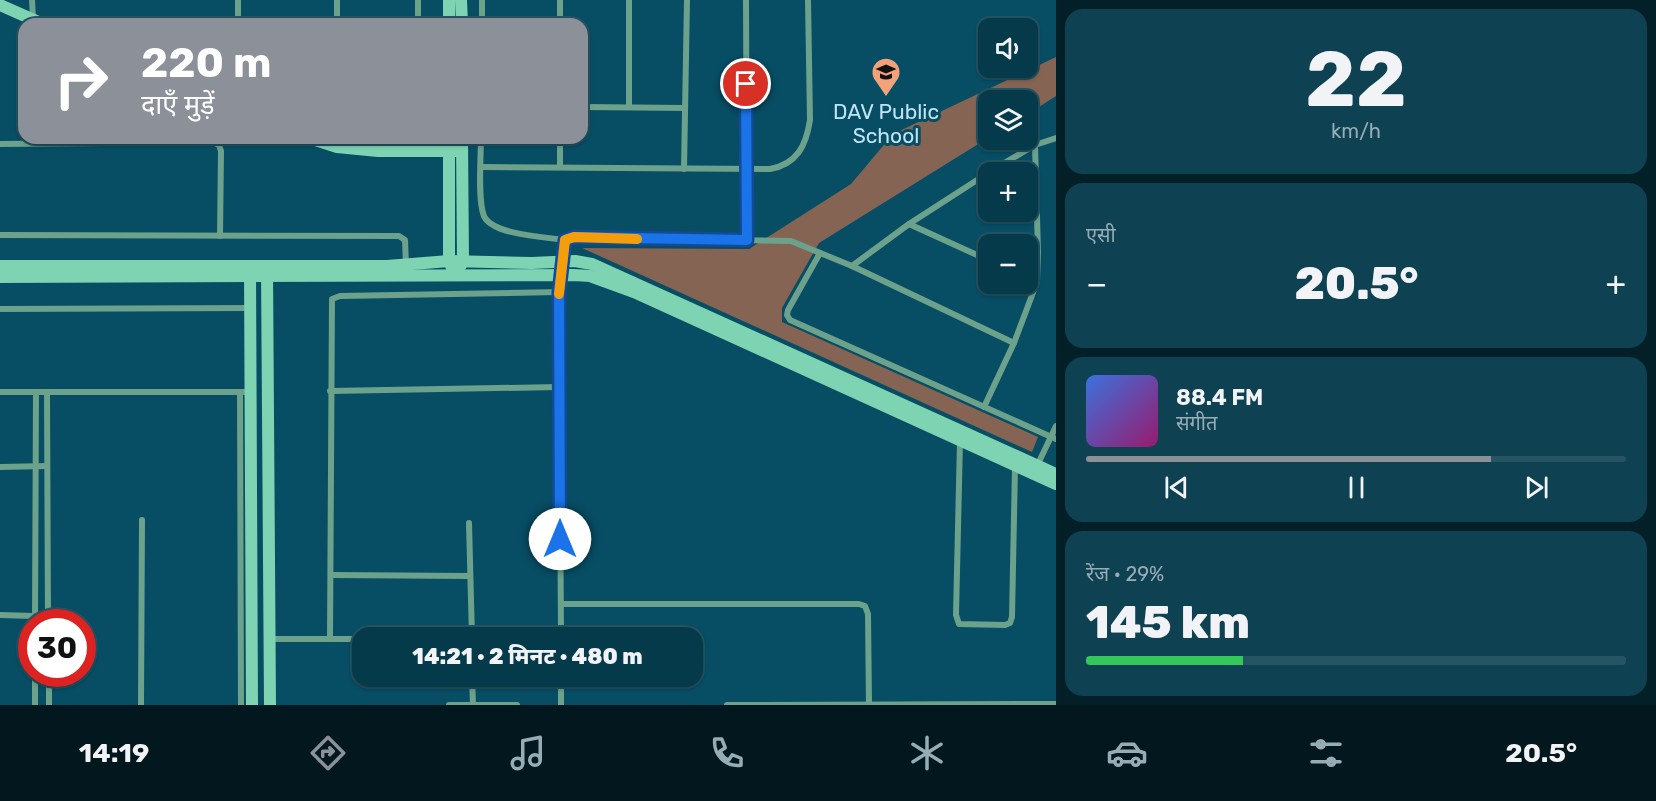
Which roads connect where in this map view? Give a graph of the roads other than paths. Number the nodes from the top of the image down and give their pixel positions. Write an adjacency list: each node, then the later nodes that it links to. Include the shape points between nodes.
1 (32, 0): 15 (street)
2 (238, 0): 16 (street)
3 (337, 0): 17 (street)
4 (418, 0): 18 (street)
5 (449, 0): 19 (street)
6 (461, 0): 20 (street)
7 (482, 0): 21 (street)
8 (560, 0): 22 (street)
9 (629, 0): 24 (street)
10 (687, 0): 25 (street)
11 (746, 0): 43 (street)
12 (808, 0): 43 (street, via 808,135 793,160 770,169)
13 (0, 5): 14 (street)
14 (29, 18)
15 (37, 18)
16 (238, 18)
17 (337, 18)
18 (418, 18)
19 (449, 18)
20 (462, 18)
21 (482, 18)
22 (560, 18)
23 (588, 107): 24 (street)
24 (629, 107): 25 (street)
25 (685, 108): 42 (street)
26 (1056, 138): 36 (street)
27 (0, 144): 28 (street)
28 (18, 144)
29 (217, 144): 48 (street, via 221,151)
30 (346, 144): 31 (street, via 378,151)
31 (418, 144): 32 (street)
32 (449, 144): 33 (street); 53 (street)
33 (462, 144): 54 (street)
34 (482, 144): 40 (street)
35 (560, 144): 41 (street)
36 (1038, 144)
37 (1027, 150): 39 (street)
38 (1035, 150): 46 (street)
39 (1007, 162)
40 (481, 167): 41 (street); 49 (street, via 481,203 489,223 519,234)
41 (560, 167): 42 (street)
42 (684, 169): 43 (street)
43 (746, 169): 50 (street)
44 (978, 180): 45 (street)
45 (909, 224): 52 (street); 58 (street)
46 (1037, 234)
47 (0, 235): 48 (street)
48 (220, 236): 56 (street, via 399,236 405,240)
49 (565, 240): 50 (street); 55 (street)
50 (747, 240): 51 (street, via 791,241)
51 (817, 251): 58 (street); 75 (street, via 788,310 790,320)
52 (978, 255)
53 (449, 261): 54 (street); 56 (street); 61 (street)
54 (463, 262): 55 (street); 61 (street)
55 (562, 262): 62 (street); 83 (street, via 575,261 609,270)
56 (406, 265): 60 (street)
57 (0, 266): 59 (street)
58 (852, 266): 68 (street)
59 (250, 271): 60 (street); 63 (street); 66 (street)
60 (267, 271): 61 (street); 86 (street)
61 (455, 274): 62 (street)
62 (561, 275): 64 (street); 78 (street, via 590,276 634,292)
63 (0, 278)
64 (559, 292): 69 (street); 70 (street, via 335,297 330,303)
65 (1032, 294): 68 (street)
66 (250, 308): 67 (street); 74 (street)
67 (0, 309)
68 (1014, 343): 75 (street)
69 (559, 387): 70 (street); 92 (street)
70 (330, 391): 90 (street)
71 (0, 392): 72 (street)
72 (36, 392): 73 (street); 79 (street)
73 (47, 392): 74 (street); 80 (street)
74 (246, 392): 87 (street)
75 (984, 407): 77 (street)
76 (1056, 426): 77 (street)
77 (1053, 438): 83 (street)
78 (960, 441): 81 (street); 81 (street, via 956,615 963,626 1005,625 1012,617)
79 (36, 466): 80 (street); 82 (street); 93 (street)
80 (47, 466): 94 (street)
81 (1016, 466): 83 (street)
82 (0, 467)
83 (1035, 470): 84 (street); 85 (street)
84 (1056, 474)
85 (1056, 484)
86 (269, 508): 87 (street); 99 (street)
87 (246, 509): 111 (street); 112 (street)
88 (142, 520): 110 (street)
89 (469, 524): 91 (street)
90 (331, 575): 91 (street); 100 (street)
91 (470, 576): 97 (street)
92 (561, 604): 98 (street); 120 (street, via 859,604 865,606 868,614)
93 (35, 609)
94 (48, 609)
95 (0, 615): 96 (street)
96 (18, 617)
97 (472, 627)
98 (561, 627)
99 (270, 639): 100 (street); 113 (street)
100 (330, 639): 101 (street)
101 (352, 639)
102 (35, 687): 108 (street)
103 (49, 687): 109 (street)
104 (472, 687): 115 (street)
105 (561, 687): 117 (street)
106 (1045, 704): 107 (street); 120 (street)
107 (1056, 704)
108 (35, 705)
109 (49, 705)
110 (141, 705)
111 (241, 705)
112 (252, 705)
113 (270, 705)
114 (449, 705): 115 (street)
115 (472, 705): 116 (street)
116 (517, 705)
117 (561, 705)
118 (727, 705): 119 (street)
119 (832, 705): 120 (street)
120 (869, 705)

